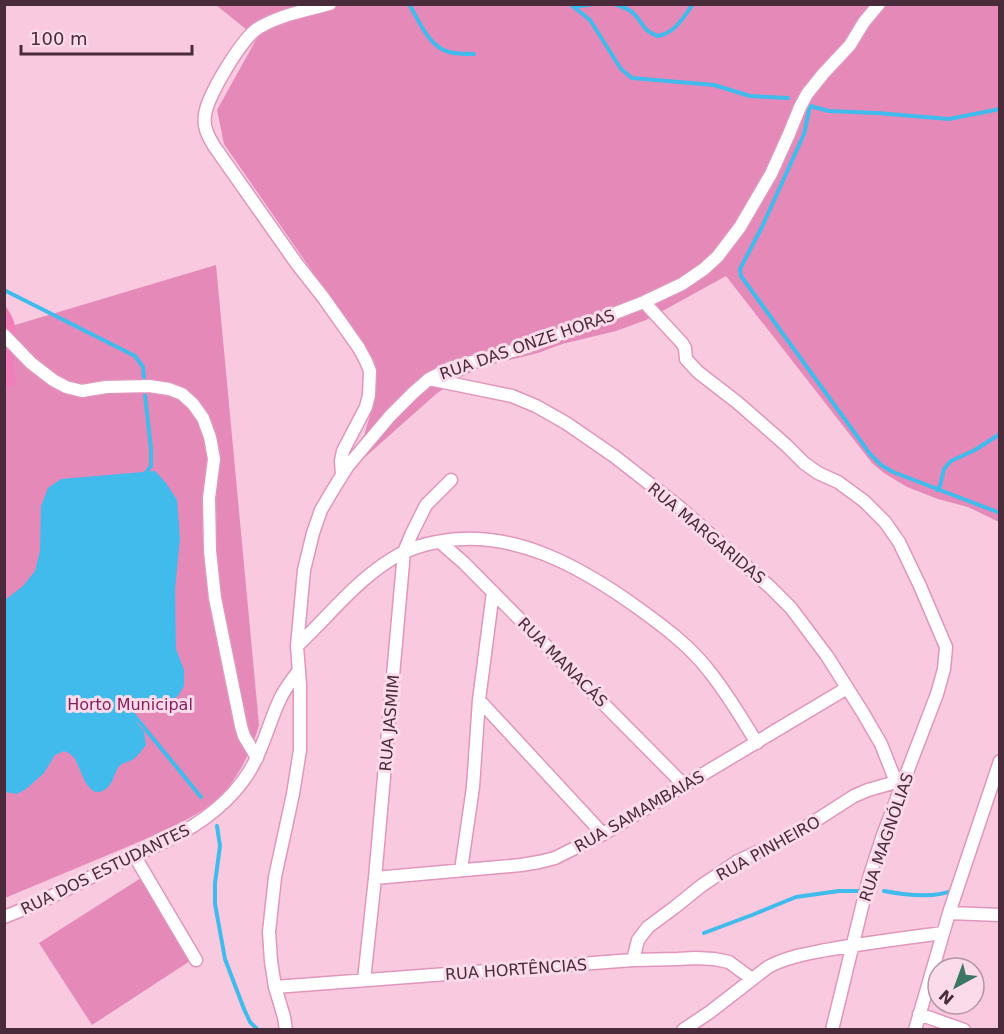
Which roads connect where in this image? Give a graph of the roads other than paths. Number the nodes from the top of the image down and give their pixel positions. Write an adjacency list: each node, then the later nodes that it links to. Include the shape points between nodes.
1 (330, 4): 6 (street, via 261,26 250,35 237,50 213,95 204,124 214,146 359,348 370,371 366,407 344,451)
2 (879, 4): 3 (street, RUA DAS ONZE HORAS, via 807,94 771,174 718,256 682,284)
3 (644, 302): 5 (street, RUA DAS ONZE HORAS, via 527,347 450,368); 18 (street, RUA MAGNÓLIAS, via 682,343 687,359 698,372 804,463 864,501 899,542 946,647 937,694)
4 (4, 335): 16 (street, via 31,363 66,387 82,391 106,387 170,388 194,404 203,418 214,459 209,498 215,598 241,726)
5 (429, 379): 6 (street, RUA DAS ONZE HORAS, via 390,416); 13 (street, RUA MARGARIDAS, via 520,399 566,423 614,456 678,506 784,601 809,630)
6 (342, 476): 11 (street, RUA DAS ONZE HORAS, via 321,510 313,533 304,570)
7 (451, 480): 9 (street, RUA JASMIM, via 426,505)
8 (440, 542): 9 (street); 10 (street, RUA MANACÁS); 15 (street, via 480,539 522,547 579,569 609,587 659,623 698,658)
9 (404, 552): 11 (street, via 351,590); 23 (street, RUA JASMIM)
10 (493, 592): 14 (street); 19 (street, RUA MANACÁS)
11 (297, 646): 12 (street, RUA DAS ONZE HORAS)
12 (299, 670): 16 (street, RUA DOS ESTUDANTES, via 280,698); 33 (street, RUA DAS ONZE HORAS, via 300,750 275,877 269,932)
13 (847, 688): 15 (street, RUA SAMAMBAIAS); 18 (street, RUA MARGARIDAS)
14 (479, 700): 20 (street); 22 (street, via 473,787)
15 (757, 743): 19 (street, RUA SAMAMBAIAS)
16 (257, 758): 21 (street, RUA DOS ESTUDANTES, via 221,807 185,831)
17 (999, 761): 24 (street)
18 (900, 782): 28 (street, RUA MAGNÓLIAS, via 869,878); 30 (street, RUA PINHEIRO, via 854,796 790,837 738,861 700,886 648,927 638,940)
19 (684, 785): 20 (street, RUA SAMAMBAIAS)
20 (603, 834): 22 (street, RUA SAMAMBAIAS, via 555,858)
21 (134, 855): 26 (street, RUA DOS ESTUDANTES); 29 (street)
22 (461, 870): 23 (street, RUA SAMAMBAIAS)
23 (375, 878): 32 (street, RUA JASMIM)
24 (949, 913): 25 (street); 27 (street)
25 (999, 915)
26 (4, 917)
27 (943, 933): 28 (street); 34 (street)
28 (853, 945): 31 (street, via 794,956); 37 (street, RUA MAGNÓLIAS)
29 (196, 960)
30 (633, 960): 31 (street, RUA HORTÊNCIAS, via 714,959 729,962); 32 (street, RUA HORTÊNCIAS)
31 (752, 979): 36 (street)
32 (364, 980): 33 (street, RUA HORTÊNCIAS)
33 (275, 987): 35 (street, RUA DAS ONZE HORAS)
34 (919, 1014): 38 (street); 39 (street)
35 (286, 1029)
36 (683, 1029)
37 (832, 1029)
38 (915, 1029)
39 (964, 1029)

